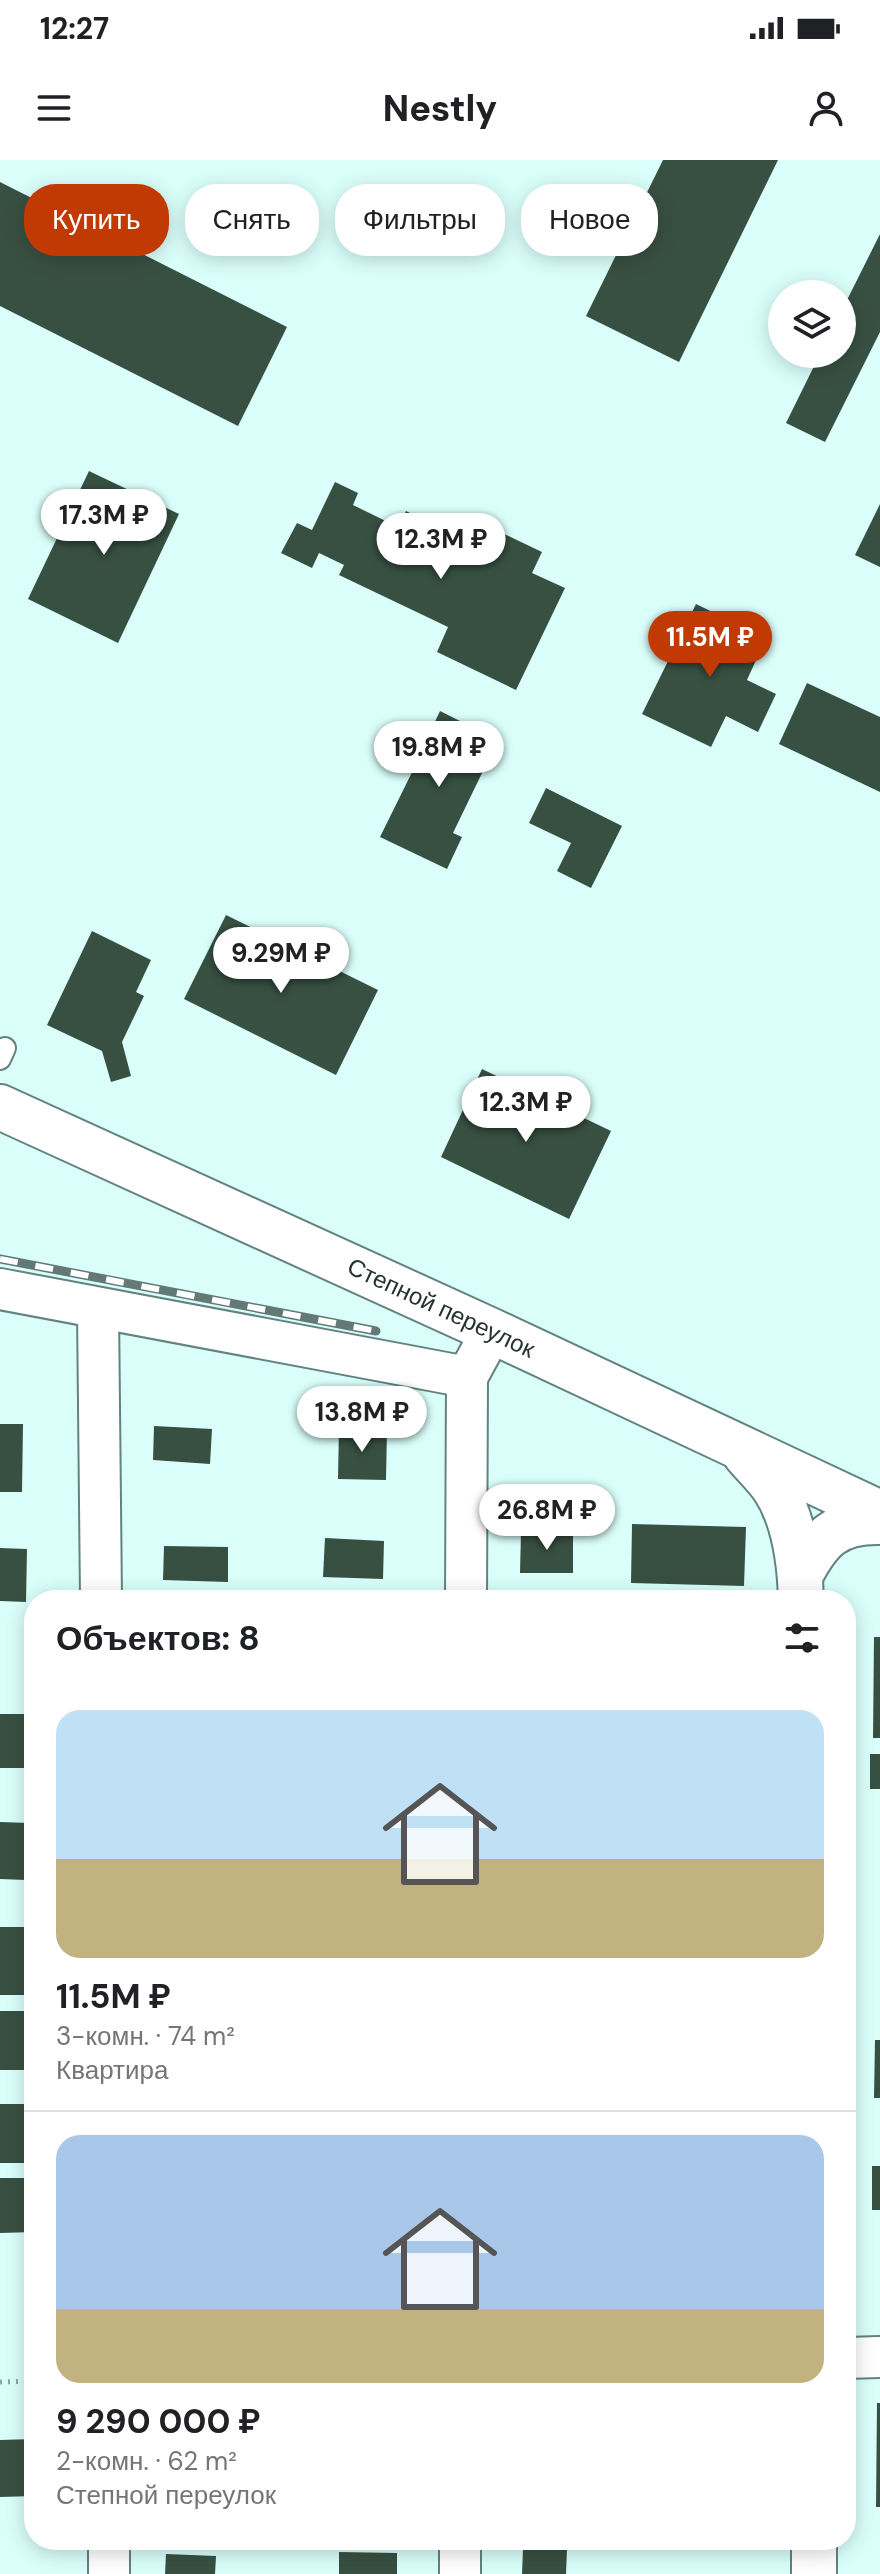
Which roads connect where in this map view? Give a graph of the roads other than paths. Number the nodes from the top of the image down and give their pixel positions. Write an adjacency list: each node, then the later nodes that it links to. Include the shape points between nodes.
1 (0, 1107): 4 (main road, Степной переулок)
2 (0, 1289): 3 (street)
3 (98, 1309): 5 (street); 10 (street)
4 (492, 1331): 5 (street); 6 (main road, Степной переулок)
5 (467, 1377): 11 (street)
6 (738, 1446): 7 (main road, Степной переулок); 9 (main road, via 774,1488 790,1522)
7 (880, 1513)
8 (880, 1522): 9 (main road, via 854,1523 832,1532 814,1549)
9 (800, 1588)
10 (101, 1590)
11 (466, 1590)
12 (880, 2357): 13 (street)
13 (856, 2358)
14 (109, 2550): 17 (street)
15 (460, 2550): 18 (street)
16 (814, 2550): 19 (main road)
17 (109, 2574)
18 (460, 2574)
19 (814, 2574)

